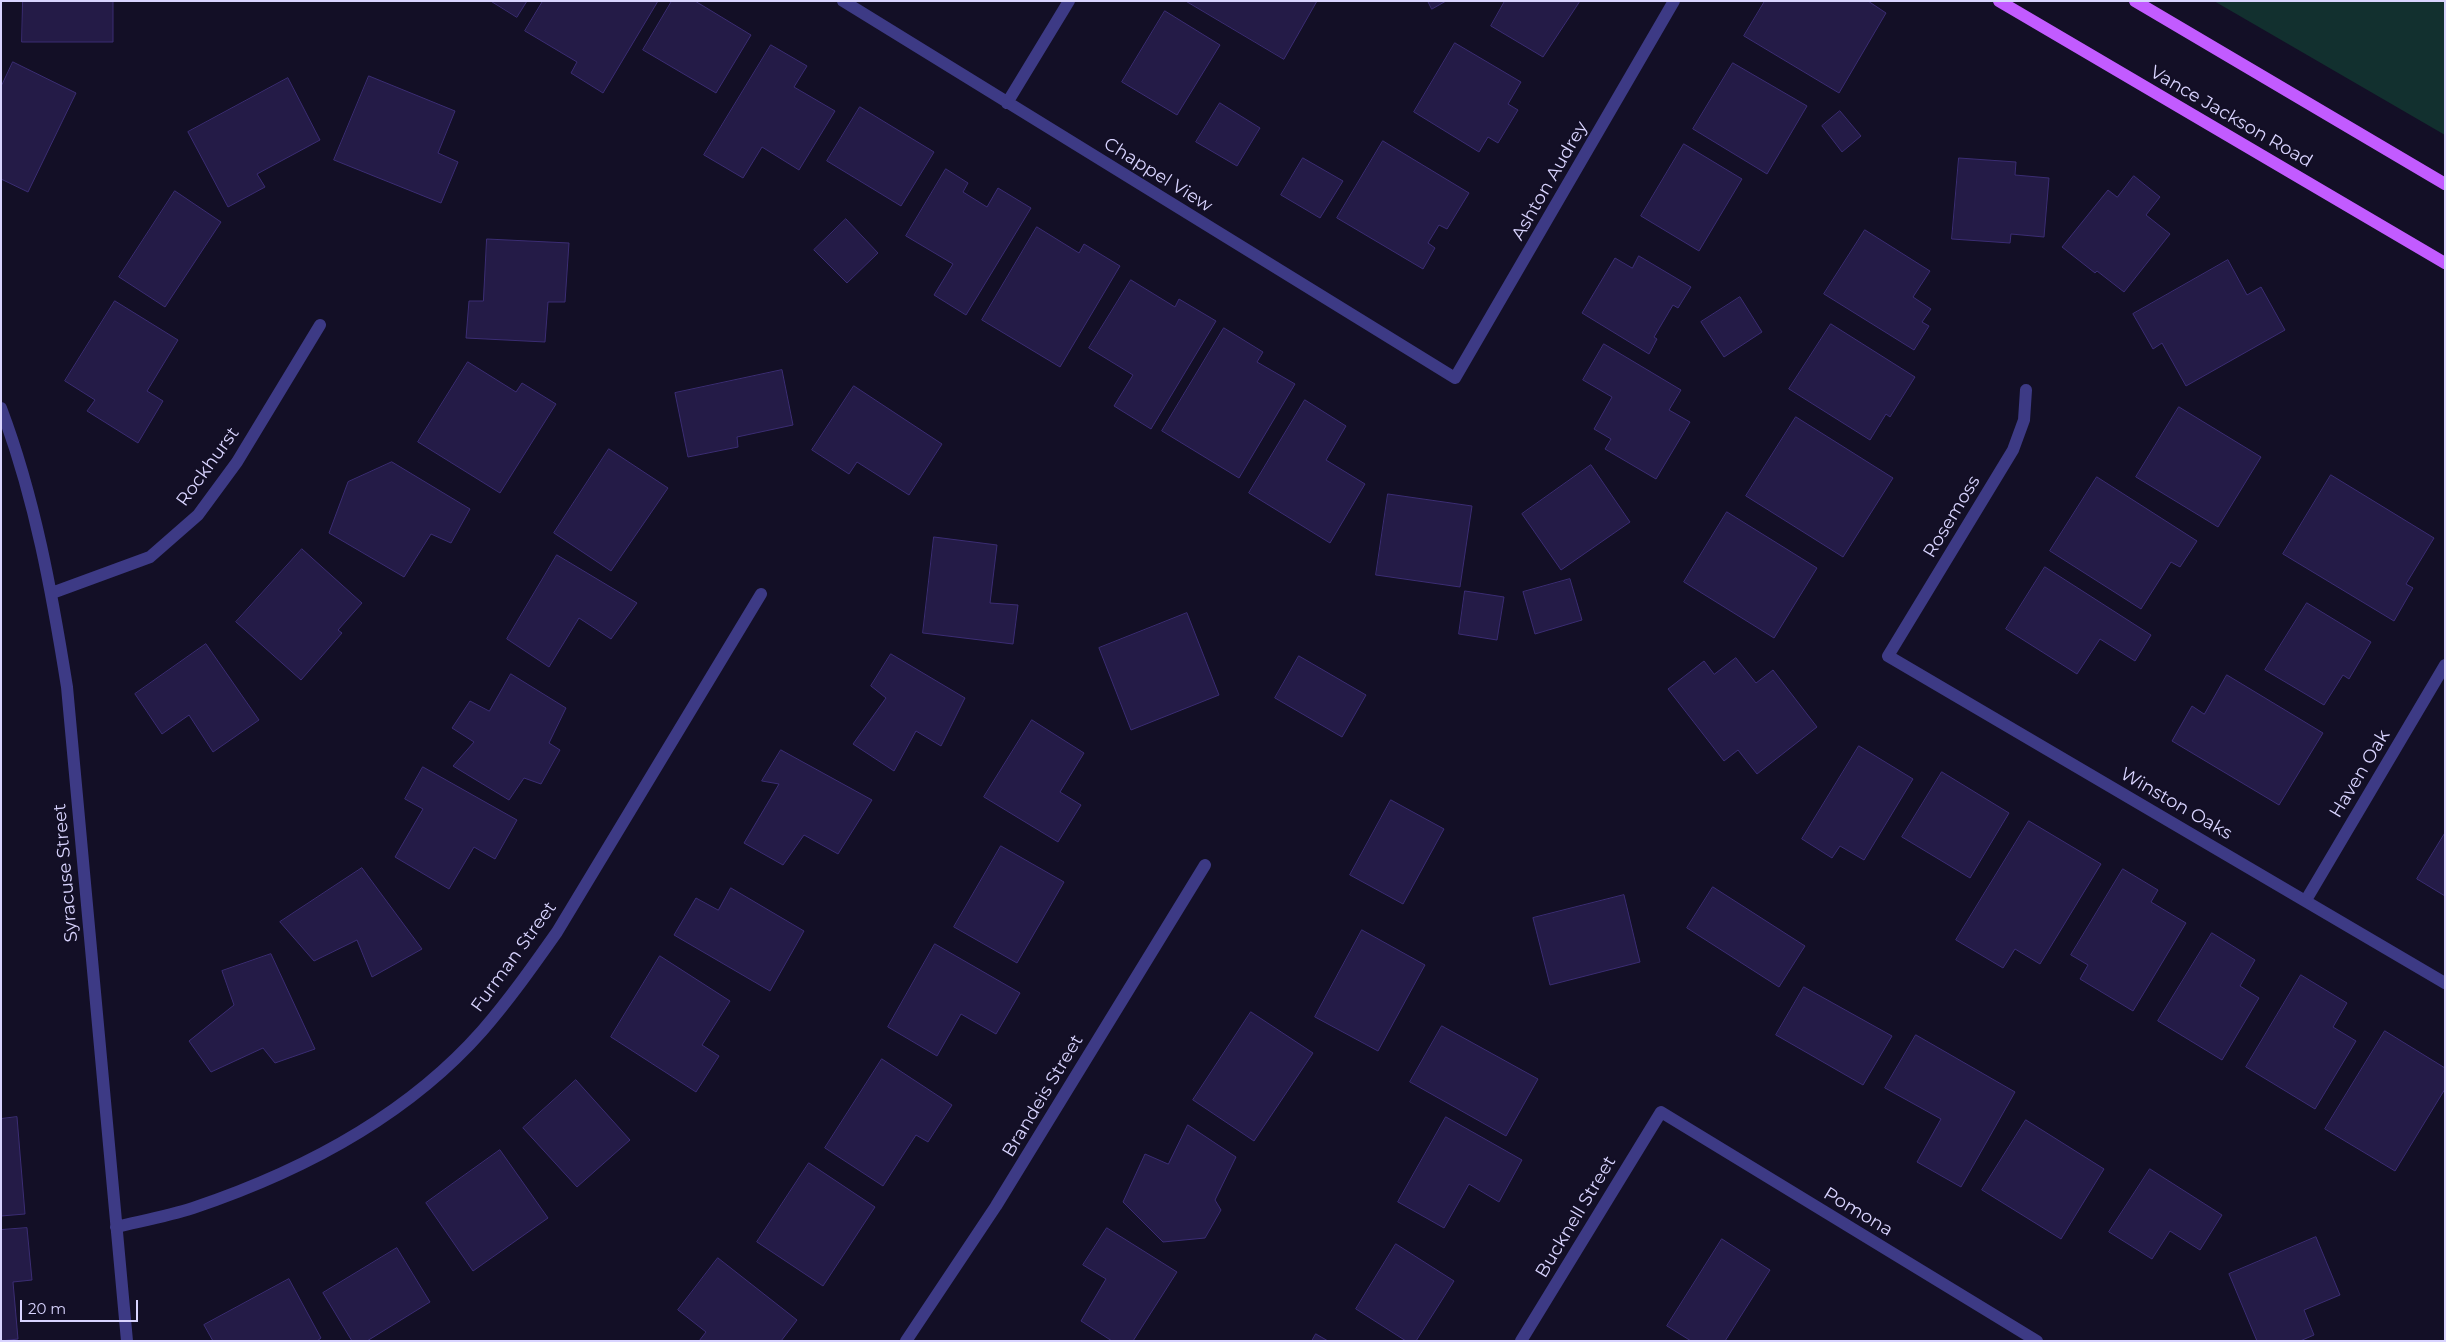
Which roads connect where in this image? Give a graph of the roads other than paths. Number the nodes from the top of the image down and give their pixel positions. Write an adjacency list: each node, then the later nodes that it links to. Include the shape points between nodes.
1 (843, 1): 6 (street, Chappel View)
2 (1069, 1): 6 (street)
3 (1674, 1): 10 (street, Ashton Audrey)
4 (1999, 1): 8 (main road, Vance Jackson Road)
5 (2135, 1): 7 (main road)
6 (1007, 103): 10 (street, Chappel View)
7 (2445, 184)
8 (2445, 263)
9 (320, 325): 13 (street, Rockhurst, via 237,462 198,515 150,556)
10 (1455, 378)
11 (2026, 390): 15 (street, Rosemoss, via 2024,420 2013,450)
12 (1, 408): 13 (street, Syracuse Street, via 20,457)
13 (52, 593): 21 (street, Syracuse Street, via 68,697)
14 (761, 594): 21 (street, Furman Street, via 557,932 521,984 480,1033 435,1077 384,1116 330,1150 273,1177 192,1208)
15 (1888, 656): 18 (street, Winston Oaks)
16 (2445, 665): 18 (street, Haven Oak)
17 (1205, 865): 23 (street, Brandeis Street, via 996,1206)
18 (2306, 900): 19 (street, Winston Oaks)
19 (2445, 983)
20 (1661, 1112): 24 (street, Bucknell Street); 25 (street, Pomona)
21 (116, 1227): 22 (street, Syracuse Street)
22 (127, 1341)
23 (906, 1341)
24 (1521, 1341)
25 (2037, 1341)

